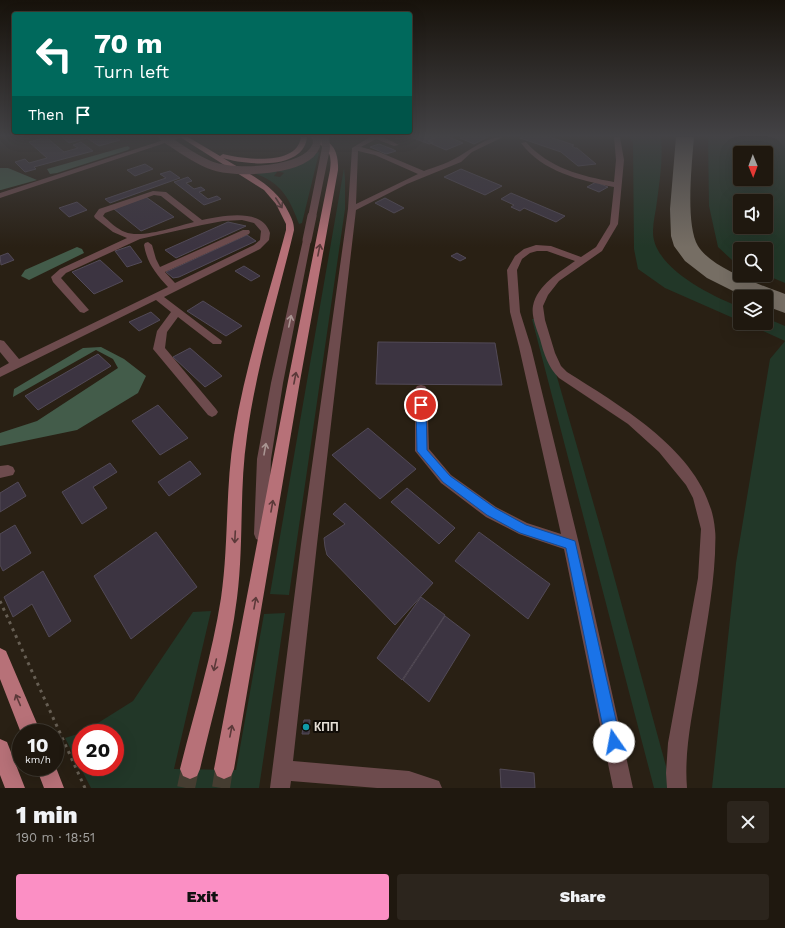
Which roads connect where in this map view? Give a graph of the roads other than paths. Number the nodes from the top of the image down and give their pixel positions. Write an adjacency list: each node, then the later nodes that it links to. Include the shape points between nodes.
1 (69, 174): 10 (street)
2 (246, 174): 34 (main road, one-way to 34, via 270,191 280,203 290,224 290,230 248,393 240,436 229,598)
3 (321, 174): 30 (street, one-way to 3, bridge, via 264,459 277,383)
4 (333, 174): 30 (main road, one-way to 4)
5 (354, 174): 11 (street)
6 (424, 174): 11 (street)
7 (574, 174): 9 (street)
8 (619, 174): 9 (street)
9 (618, 185): 16 (street, via 614,224 599,248)
10 (0, 196)
11 (352, 209): 37 (street)
12 (200, 223): 14 (street); 14 (street, via 157,192 99,213 98,216 119,233); 18 (street, via 227,218 246,218 263,226 266,237 263,244 257,248)
13 (246, 232): 17 (street)
14 (138, 237): 20 (street, via 63,271 56,277)
15 (148, 245): 17 (street, via 150,258)
16 (583, 261): 29 (street, via 548,248 536,248 518,258 512,270 516,312); 42 (street, via 556,279 543,294 538,306 546,343 554,363 563,375 632,420 664,448 700,496 708,529 706,578 678,743)
17 (159, 271): 18 (street)
18 (174, 288): 19 (street)
19 (158, 296): 21 (street); 25 (street)
20 (84, 310)
21 (177, 311): 22 (street); 28 (street, via 162,332 159,349)
22 (217, 341)
23 (0, 344): 25 (street)
24 (0, 354): 25 (street)
25 (14, 366): 26 (street)
26 (0, 373)
27 (421, 389): 29 (street, via 422,451 446,479 491,512 524,529)
28 (212, 412)
29 (571, 544): 41 (street)
30 (260, 572): 35 (main road, one-way to 30)
31 (0, 657): 32 (main road, one-way to 31)
32 (28, 724)
33 (0, 749): 38 (main road)
34 (190, 769)
35 (224, 770)
36 (49, 776): 39 (main road)
37 (281, 779): 40 (street, via 305,770 409,781)
38 (15, 788)
39 (54, 788)
40 (432, 788)
41 (624, 788)
42 (677, 788)

